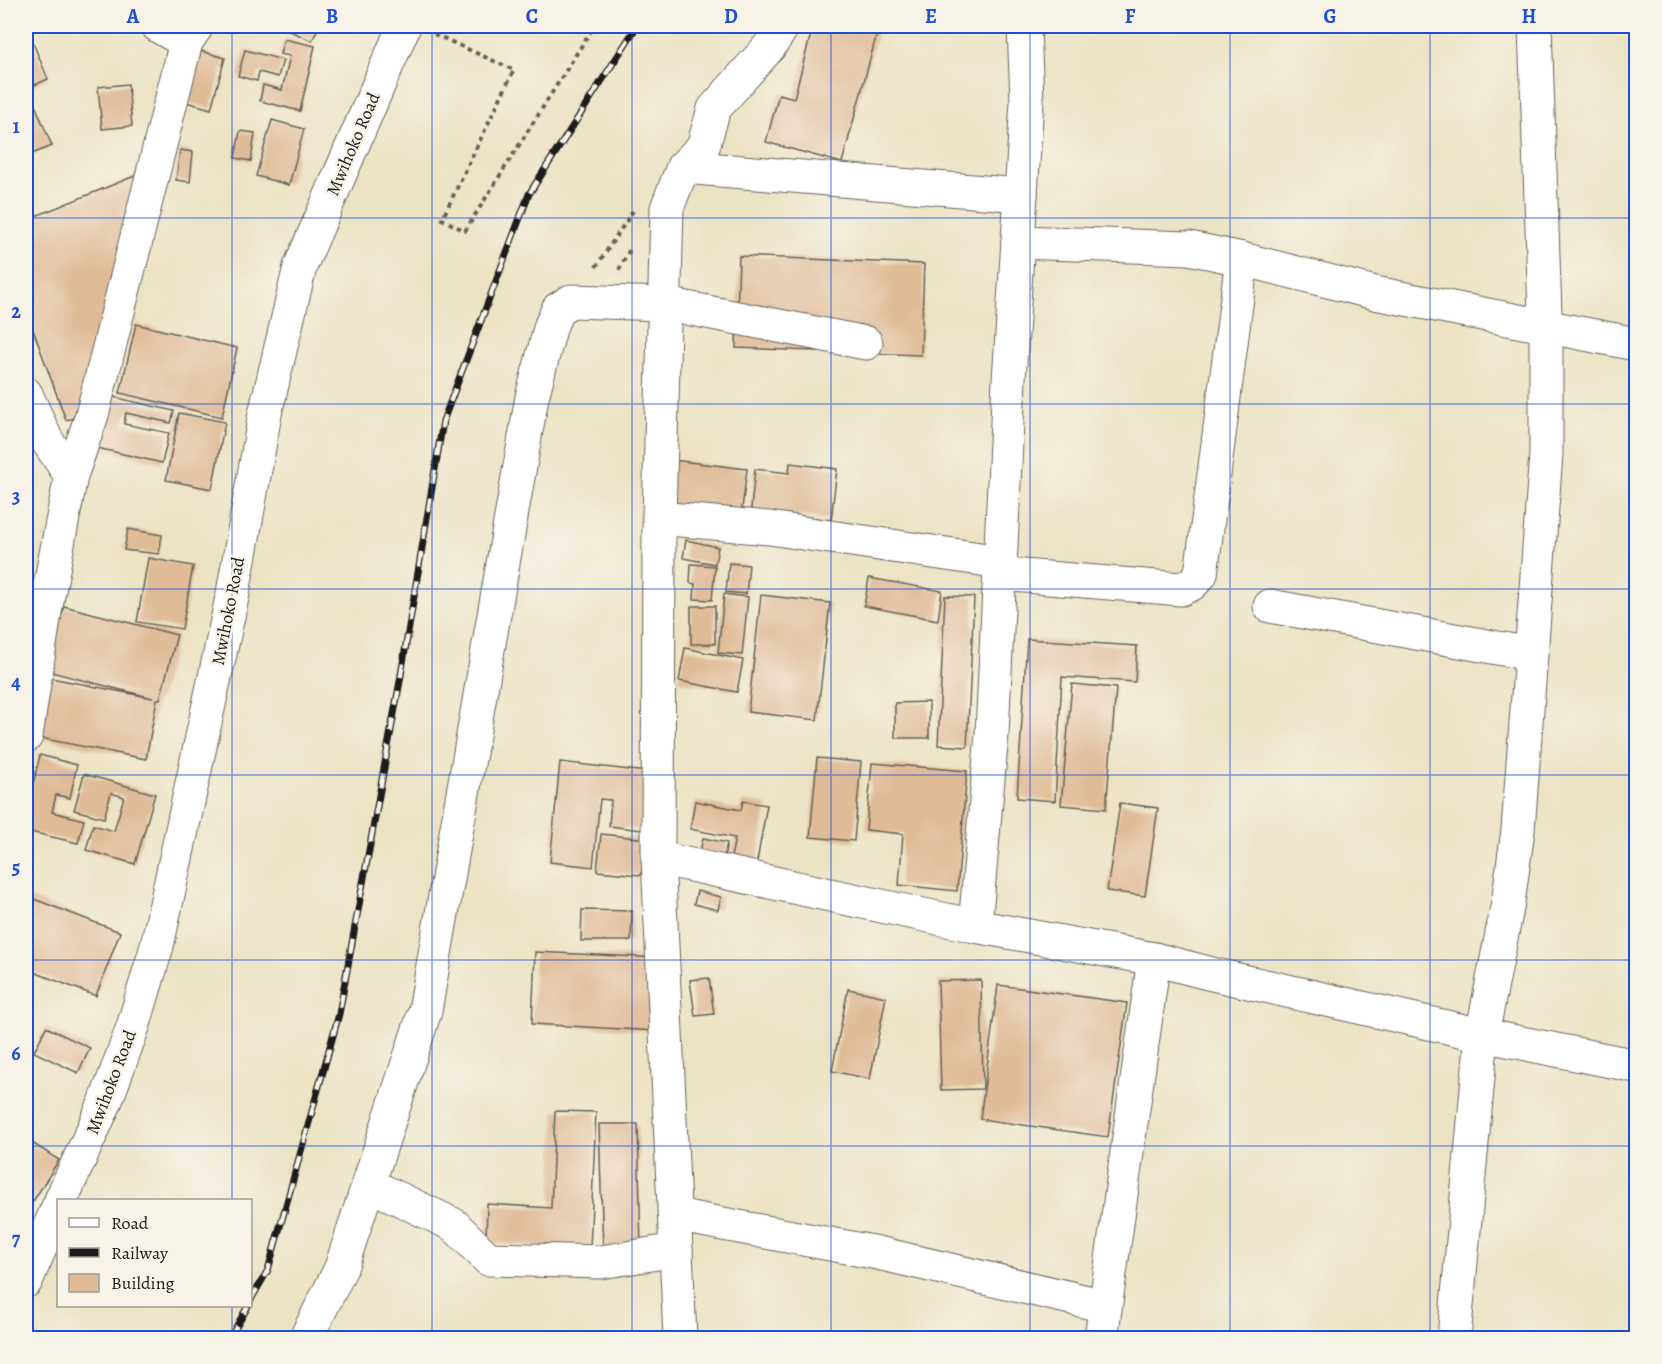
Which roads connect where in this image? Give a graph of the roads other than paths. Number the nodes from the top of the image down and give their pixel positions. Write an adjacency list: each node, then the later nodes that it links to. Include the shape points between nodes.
1 (158, 26): 6 (street)
2 (783, 26): 7 (street, via 770,47 714,109 703,147)
3 (1024, 26): 8 (street, via 1027,100)
4 (1534, 26): 12 (street)
5 (416, 28): 28 (street, Mwihoko Road, via 300,267 265,414 233,593 156,946 113,1082)
6 (191, 34): 16 (street, via 92,415)
7 (683, 167): 8 (street); 11 (street, via 667,208)
8 (1021, 195): 9 (street)
9 (1018, 242): 10 (street, via 1190,248); 18 (street)
10 (1242, 259): 12 (street, via 1375,293); 18 (street, via 1201,574 1181,589)
11 (666, 304): 13 (street); 17 (street); 27 (street, via 571,301 558,309 551,325 532,397 425,1011)
12 (1545, 327): 14 (street); 20 (street, via 1546,454)
13 (866, 343)
14 (1636, 344)
15 (26, 394): 16 (street, via 46,439)
16 (70, 476): 21 (street)
17 (659, 518): 18 (street, via 769,528); 22 (street)
18 (1001, 568): 23 (street, via 992,734)
19 (1270, 606): 20 (street)
20 (1530, 654): 25 (street, via 1518,830)
21 (26, 736)
22 (658, 858): 23 (street); 30 (street)
23 (975, 926): 24 (street)
24 (1154, 959): 25 (street); 33 (street)
25 (1482, 1035): 26 (street); 37 (street)
26 (1636, 1066)
27 (368, 1184): 31 (street, via 454,1225 488,1259 601,1262); 34 (street, via 341,1268)
28 (61, 1199)
29 (57, 1209): 32 (street)
30 (675, 1215): 31 (street); 33 (street, via 878,1253)
31 (676, 1250): 35 (street)
32 (26, 1281)
33 (1105, 1306): 36 (street)
34 (306, 1338)
35 (680, 1338)
36 (1101, 1338)
37 (1454, 1338)

